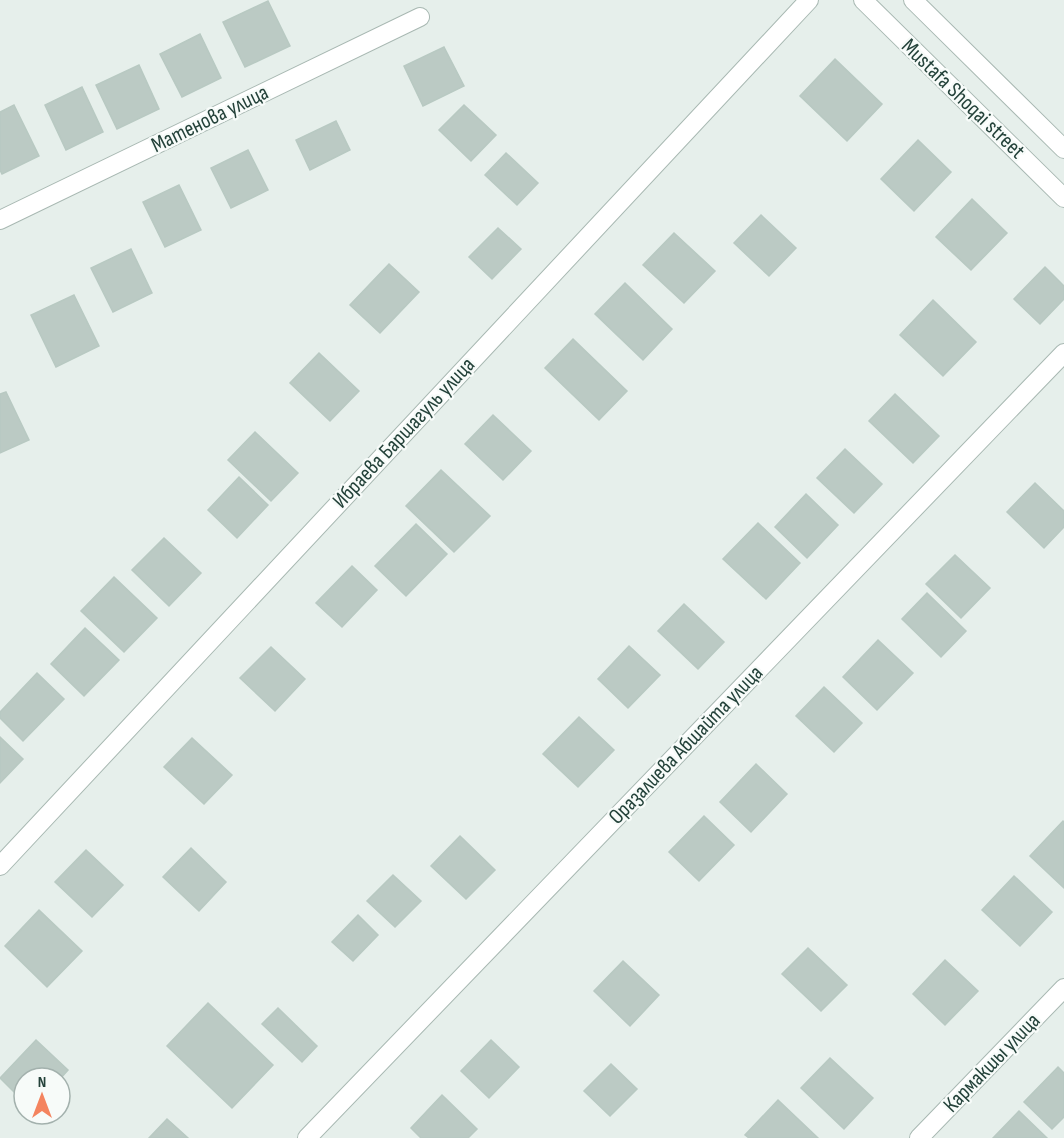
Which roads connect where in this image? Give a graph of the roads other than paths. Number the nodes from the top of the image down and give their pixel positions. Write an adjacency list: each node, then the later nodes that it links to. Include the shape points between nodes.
1 (809, 0): 9 (street, Ибраева Баршагуль улица)
2 (863, 0): 6 (street, Mustafa Shoqai street)
3 (913, 0): 5 (street, Mustafa Shoqai street)
4 (420, 17): 7 (street, Матенова улица)
5 (1064, 148)
6 (1064, 198)
7 (0, 220)
8 (1064, 353): 11 (street, Оразалиева Абшайта улица)
9 (0, 866)
10 (1064, 988): 12 (street, Кармакшы улица)
11 (307, 1138)
12 (919, 1138)

